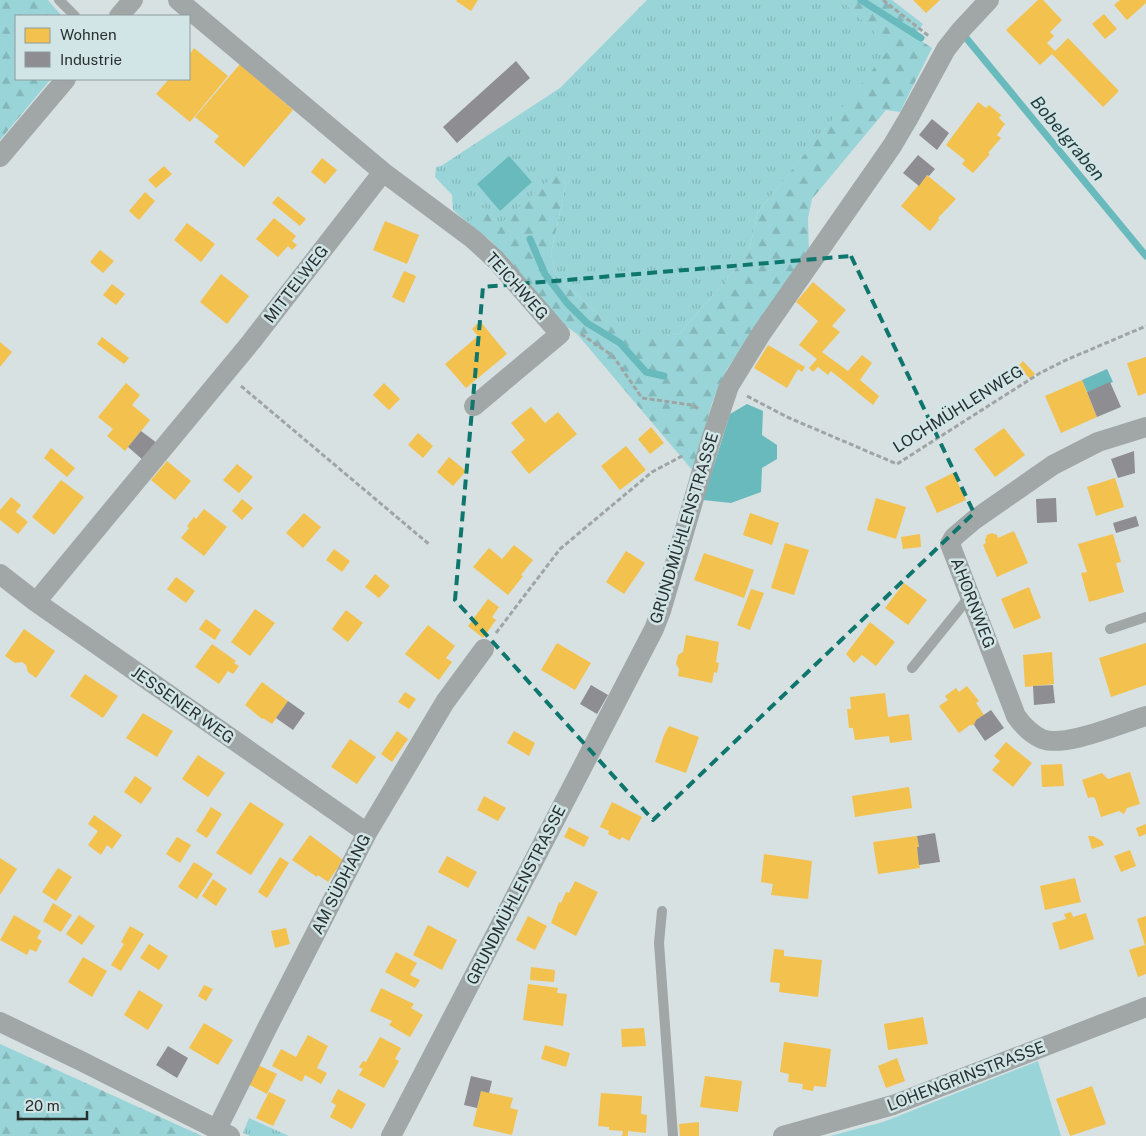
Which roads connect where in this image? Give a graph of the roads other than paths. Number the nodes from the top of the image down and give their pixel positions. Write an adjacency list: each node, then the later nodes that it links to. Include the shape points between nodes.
1 (60, 0): 5 (lane)
2 (134, 0): 6 (street)
3 (178, 0): 9 (street)
4 (989, 0): 25 (street, GRUNDMÜHLENSTRASSE, via 946,50 892,146 728,386 654,628)
5 (74, 15)
6 (120, 15)
7 (65, 80): 8 (street)
8 (0, 157)
9 (383, 172): 10 (street, TEICHWEG, via 496,260 560,334); 14 (street, MITTELWEG, via 225,373)
10 (474, 406)
11 (1146, 427): 13 (street, AHORNWEG, via 1098,442 1053,465 954,537 950,544)
12 (0, 574): 14 (street, JESSENER WEG)
13 (970, 596): 18 (lane); 19 (street, AHORNWEG, via 1016,716 1033,734 1054,741 1069,740)
14 (36, 602): 20 (street, JESSENER WEG)
15 (1146, 616): 16 (lane)
16 (1110, 629)
17 (484, 649): 20 (street, AM SÜDHANG, via 445,702)
18 (912, 668)
19 (1146, 716)
20 (367, 833): 24 (street, AM SÜDHANG, via 267,1028)
21 (662, 911): 26 (lane, via 659,943)
22 (1146, 1007): 27 (street, LOHENGRINSTRASSE, via 893,1105)
23 (0, 1022): 24 (street)
24 (223, 1133)
25 (391, 1136)
26 (673, 1136)
27 (783, 1136)

